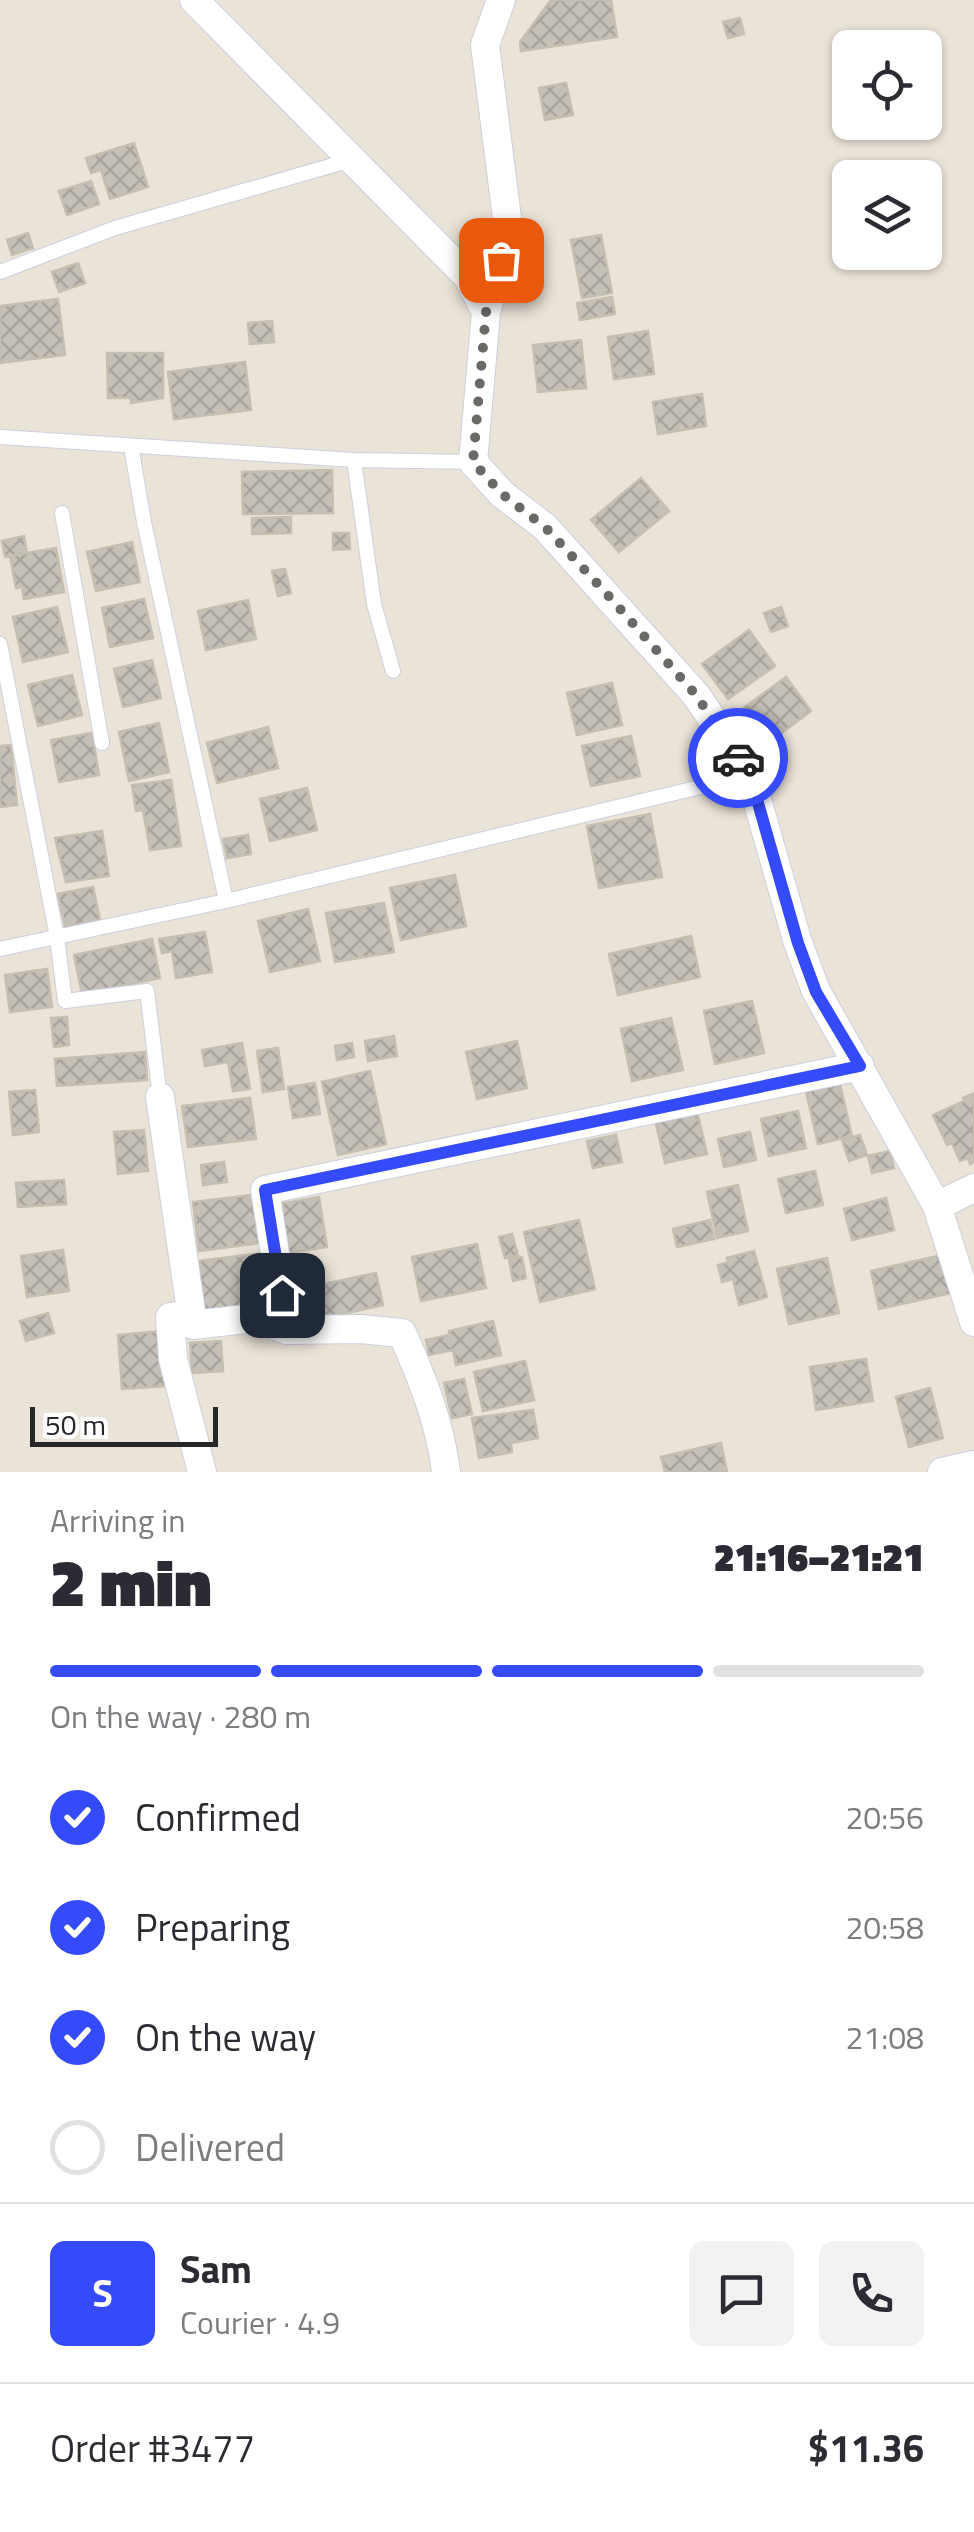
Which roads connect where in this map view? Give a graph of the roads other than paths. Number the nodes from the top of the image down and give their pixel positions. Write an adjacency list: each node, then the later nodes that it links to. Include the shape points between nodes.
1 (194, 0): 3 (street)
2 (502, 0): 5 (street, via 484,44 509,234)
3 (351, 160): 4 (lane, via 115,228); 5 (street, via 468,277)
4 (0, 272)
5 (486, 312): 9 (street)
6 (0, 437): 7 (lane)
7 (131, 446): 8 (lane); 15 (lane)
8 (354, 460): 9 (lane); 12 (lane, via 374,604)
9 (473, 462): 14 (street, via 545,527 696,695)
10 (62, 513): 13 (lane)
11 (0, 644): 16 (lane)
12 (393, 671)
13 (102, 744)
14 (750, 775): 15 (lane); 18 (street, via 816,992)
15 (226, 901): 16 (lane)
16 (57, 937): 17 (lane); 19 (lane, via 65,1001 147,991)
17 (0, 949)
18 (860, 1066): 21 (street); 24 (street, via 265,1190)
19 (160, 1097): 22 (street)
20 (974, 1188): 21 (street)
21 (938, 1206): 23 (street)
22 (190, 1314): 24 (street, via 192,1325 254,1318); 26 (street, via 170,1317 173,1359)
23 (974, 1322)
24 (287, 1330): 27 (street, via 402,1333 426,1385)
25 (974, 1465): 28 (street)
26 (202, 1472)
27 (446, 1472)
28 (942, 1472)

